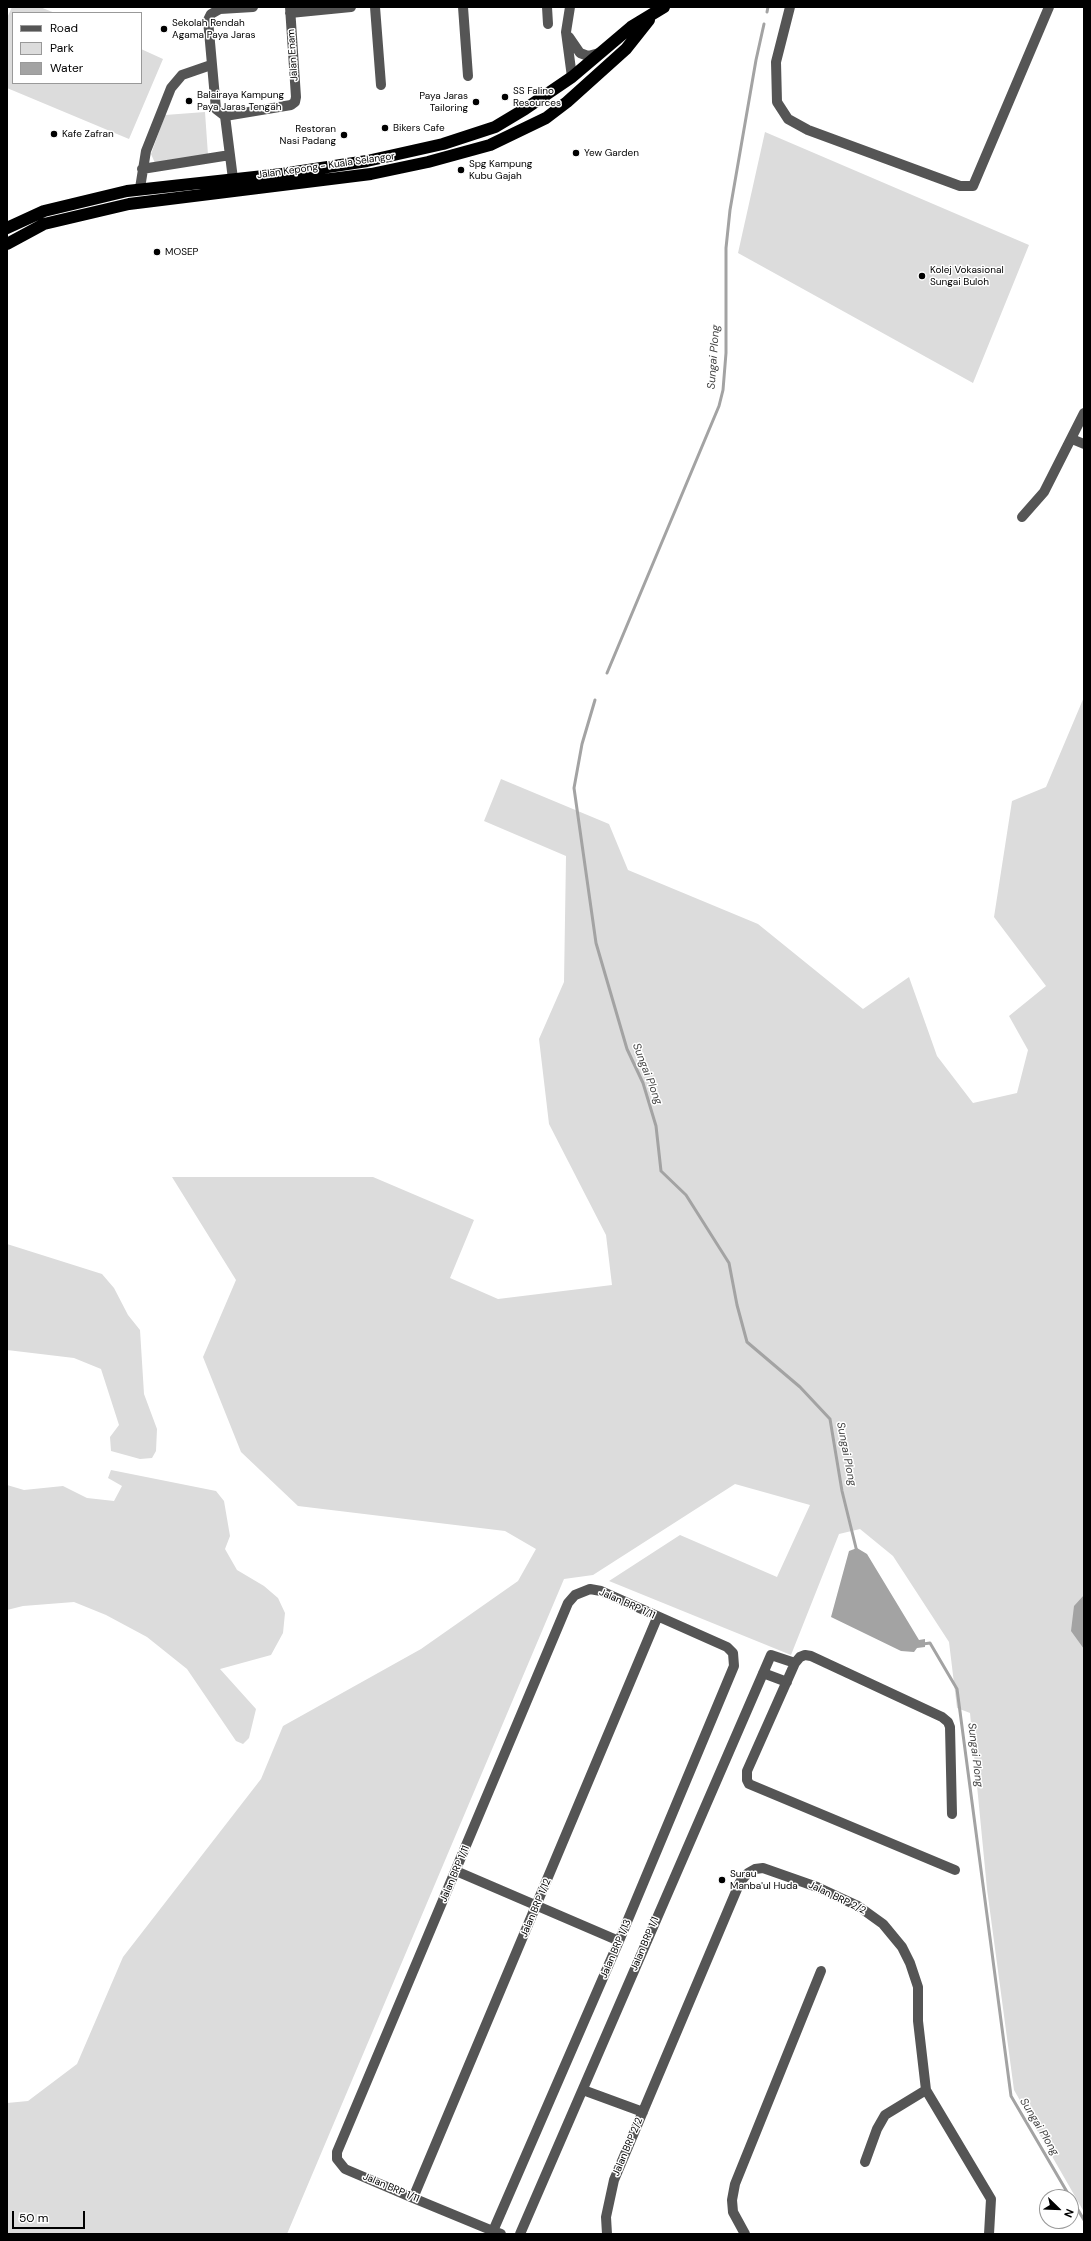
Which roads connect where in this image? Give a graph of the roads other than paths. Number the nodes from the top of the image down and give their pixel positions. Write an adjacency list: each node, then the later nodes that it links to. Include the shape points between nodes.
1 (253, 7): 16 (street, via 220,9 210,14 207,27)
2 (352, 7): 10 (street)
3 (375, 7): 19 (street)
4 (463, 7): 17 (street)
5 (547, 7): 12 (street)
6 (570, 7): 13 (street)
7 (664, 7): 11 (highway, Jalan Kepong - Kuala Selangor)
8 (790, 7): 9 (street, via 776,62 777,102 788,119 808,130 872,155 960,186 973,186)
9 (1049, 7)
10 (290, 10): 20 (street, Jalan Enam, via 295,102 291,105)
11 (654, 15): 14 (highway, Jalan Kepong - Kuala Selangor); 15 (highway, Jalan Kepong - Kuala Selangor, via 632,27)
12 (548, 24)
13 (566, 32): 15 (street, via 580,53 588,56); 18 (street)
14 (626, 49): 18 (highway, via 591,75); 21 (highway, Jalan Kepong - Kuala Selangor, via 596,78 546,118)
15 (603, 52): 18 (highway, Jalan Kepong - Kuala Selangor)
16 (211, 65): 20 (street, via 216,109); 23 (street, via 182,75 171,88 146,151)
17 (468, 76)
18 (572, 77): 21 (highway, via 567,92 553,105); 24 (highway, Jalan Kepong - Kuala Selangor, via 501,124 443,144 366,161)
19 (382, 85)
20 (225, 116): 22 (street)
21 (490, 145): 27 (highway, Jalan Kepong - Kuala Selangor, via 371,174 129,204 44,224)
22 (230, 155): 23 (street); 24 (street)
23 (142, 169): 25 (street)
24 (233, 179): 25 (highway, Jalan Kepong - Kuala Selangor)
25 (140, 188): 26 (highway, Jalan Kepong - Kuala Selangor, via 44,211)
26 (7, 228)
27 (7, 244)
28 (1084, 413): 29 (street)
29 (1072, 439): 30 (street); 31 (street, via 1044,492)
30 (1084, 444)
31 (1022, 518)
32 (657, 1618): 34 (street, Jalan BRP 1/11, via 727,1647 733,1653); 39 (street, Jalan BRP 1/11, via 601,1591 590,1589 576,1595 568,1603); 40 (street, Jalan BRP 1/12)
33 (795, 1663): 35 (street, Jalan BRP 1/1, via 771,1655); 36 (street); 37 (street, via 805,1655 811,1656 948,1722)
34 (734, 1666): 41 (street, Jalan BRP 1/13)
35 (763, 1673): 36 (street); 43 (street, Jalan BRP 1/1)
36 (787, 1682): 38 (street, via 747,1771 747,1780 750,1784)
37 (952, 1814)
38 (955, 1870)
39 (456, 1871): 40 (street); 47 (street, Jalan BRP 1/11, via 337,2152 337,2159 345,2168)
40 (537, 1906): 41 (street); 47 (street, Jalan BRP 1/12)
41 (620, 1941): 48 (street, Jalan BRP 1/13)
42 (821, 1971): 51 (street, via 735,2184 733,2212)
43 (583, 2090): 45 (street); 49 (street, Jalan BRP 1/1)
44 (926, 2090): 45 (street, Jalan BRP 2/2, via 918,2021 918,1987 902,1947 883,1924 858,1906 817,1887 764,1868 748,1873 740,1882); 46 (street, via 885,2116 877,2129); 52 (street, Jalan BRP 2/2, via 991,2200)
45 (643, 2112): 50 (street, Jalan BRP 2/2, via 614,2180 606,2217)
46 (865, 2162)
47 (414, 2198): 48 (street, Jalan BRP 1/11)
48 (497, 2233)
49 (520, 2234)
50 (607, 2234)
51 (745, 2234)
52 (989, 2234)

